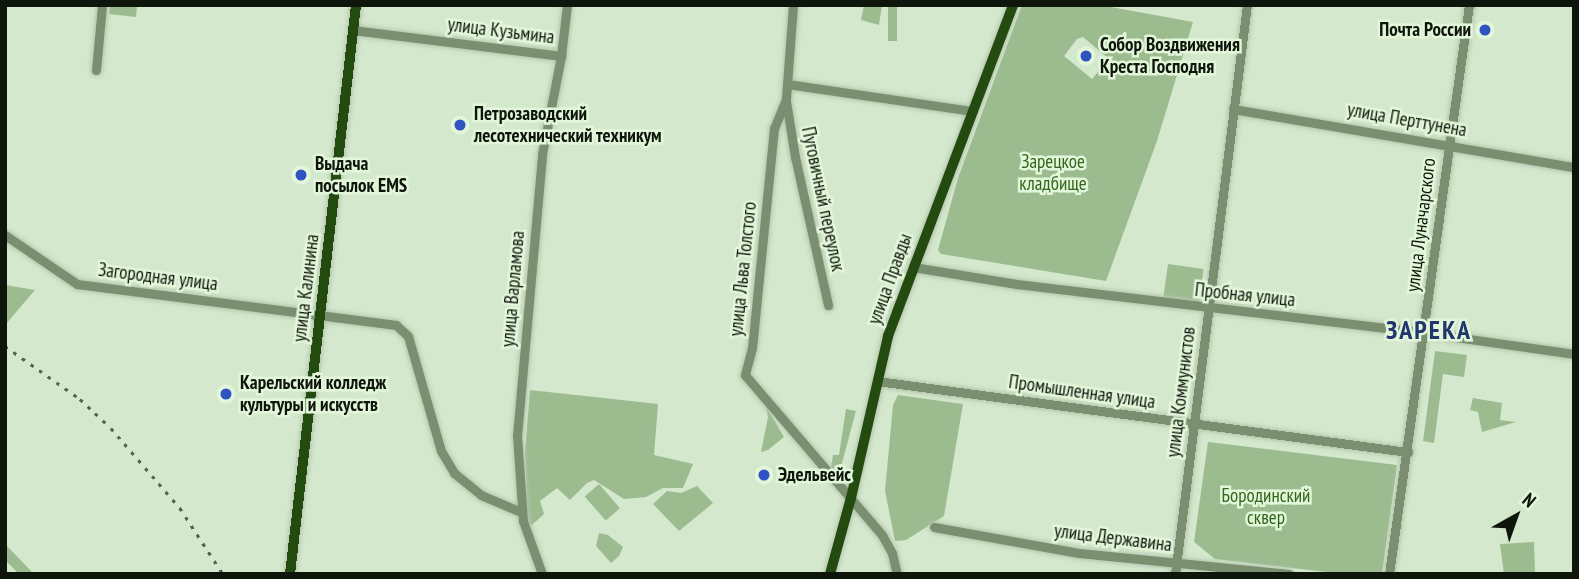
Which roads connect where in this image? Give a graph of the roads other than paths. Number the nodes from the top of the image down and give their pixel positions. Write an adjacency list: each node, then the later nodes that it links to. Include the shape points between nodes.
1 (102, 5): 10 (street)
2 (356, 5): 8 (main road, улица Калинина)
3 (567, 5): 9 (street, улица Варламова)
4 (793, 5): 11 (street, улица Льва Толстого)
5 (1013, 5): 14 (main road, улица Правды)
6 (1247, 5): 13 (street, улица Коммунистов)
7 (1469, 5): 15 (street, улица Луначарского)
8 (353, 30): 9 (street, улица Кузьмина); 21 (main road, улица Калинина)
9 (562, 56): 28 (street, улица Варламова, via 542,153 517,436)
10 (96, 70)
11 (787, 84): 12 (street, улица Льва Толстого); 14 (street)
12 (786, 99): 19 (street, Пуговичный переулок, via 794,157); 27 (street, улица Льва Толстого, via 774,128 752,348 745,376)
13 (1233, 109): 15 (street, улица Перттунена); 20 (street, улица Коммунистов)
14 (973, 111): 18 (main road, улица Правды)
15 (1449, 144): 16 (street, улица Перттунена); 22 (street, улица Луначарского)
16 (1574, 167)
17 (5, 234): 21 (street, Загородная улица, via 77,284)
18 (912, 267): 20 (street, Пробная улица); 24 (main road, улица Правды)
19 (828, 304)
20 (1209, 309): 22 (street, Пробная улица); 25 (street, улица Коммунистов)
21 (321, 314): 28 (street, Загородная улица, via 396,325 408,336 441,451 454,473 481,495); 31 (main road, улица Калинина)
22 (1424, 333): 23 (street, Пробная улица); 26 (street, улица Луначарского)
23 (1574, 354)
24 (877, 381): 25 (street, Промышленная улица); 27 (main road, улица Правды)
25 (1196, 425): 26 (street, Промышленная улица); 30 (street, улица Коммунистов)
26 (1408, 452): 37 (street, улица Луначарского)
27 (852, 498): 33 (main road, улица Правды); 34 (street, улица Льва Толстого, via 882,535)
28 (521, 512): 32 (street, улица Варламова)
29 (934, 527): 30 (street, улица Державина, via 1075,552)
30 (1177, 563): 35 (street, улица Коммунистов); 36 (street, улица Державина)
31 (290, 574)
32 (542, 574)
33 (830, 574)
34 (897, 574)
35 (1175, 574)
36 (1289, 574)
37 (1389, 574)

